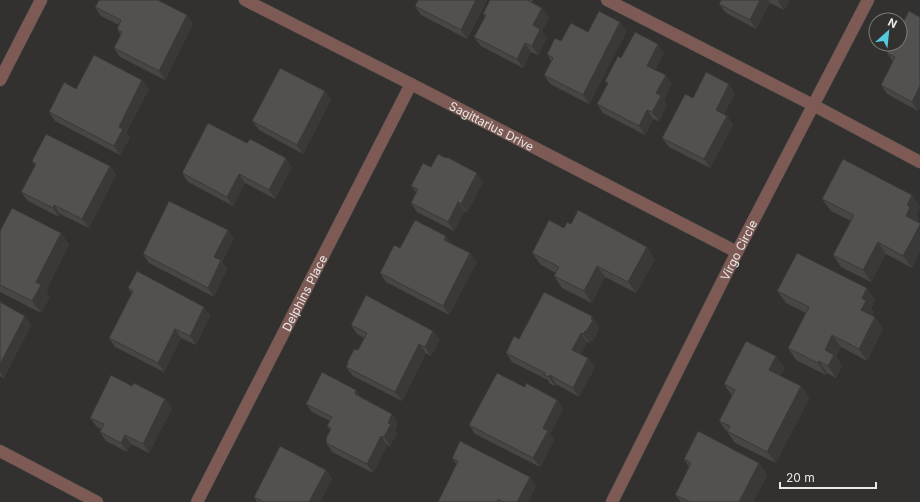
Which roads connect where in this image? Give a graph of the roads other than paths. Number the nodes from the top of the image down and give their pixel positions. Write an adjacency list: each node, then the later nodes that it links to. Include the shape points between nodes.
1 (41, 0): 5 (street)
2 (245, 0): 6 (street, Sagittarius Drive)
3 (607, 0): 7 (street)
4 (868, 0): 7 (street, Virgo Circle)
5 (0, 80)
6 (411, 84): 9 (street, Sagittarius Drive); 12 (street, Delphins Place)
7 (813, 105): 8 (street); 9 (street, Virgo Circle)
8 (920, 162)
9 (737, 252): 13 (street, Virgo Circle)
10 (0, 451): 11 (street)
11 (97, 502)
12 (197, 502)
13 (612, 502)

